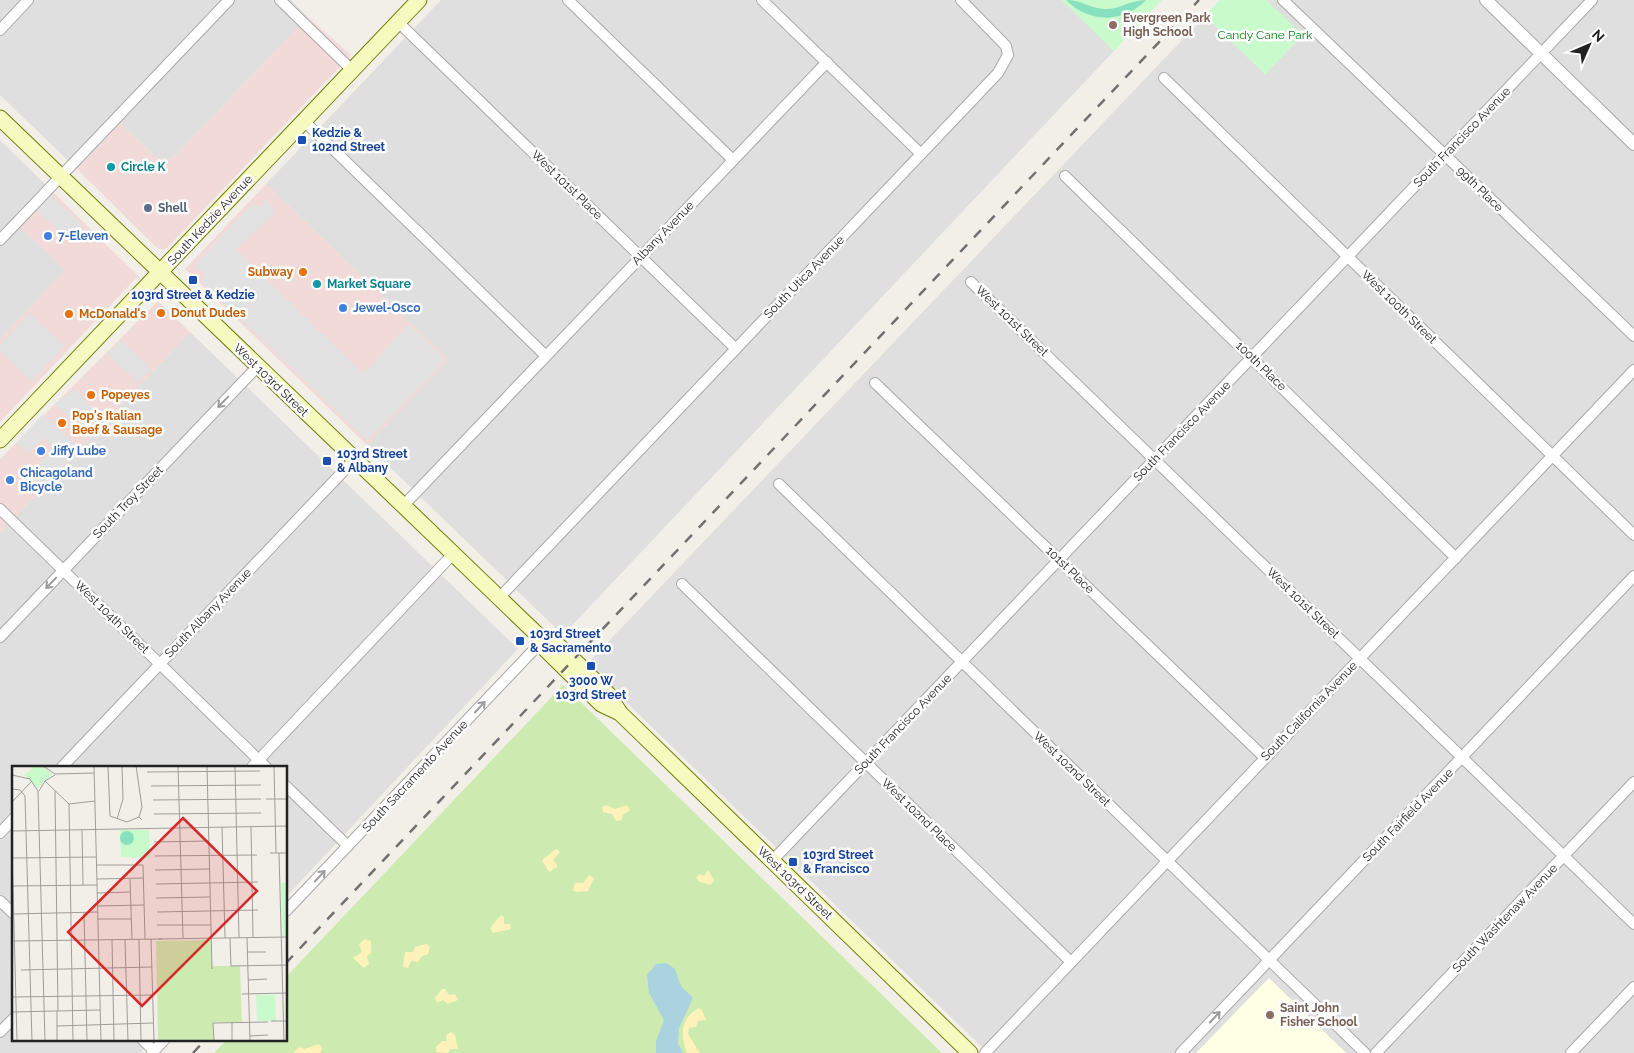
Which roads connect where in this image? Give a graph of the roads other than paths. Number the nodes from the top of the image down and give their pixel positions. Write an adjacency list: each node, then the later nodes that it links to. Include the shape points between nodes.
1 (28, 0): 12 (street)
2 (229, 0): 23 (street)
3 (280, 0): 15 (street)
4 (419, 0): 11 (main road, South Kedzie Avenue)
5 (568, 0): 22 (street)
6 (762, 0): 14 (street)
7 (961, 0): 20 (street, South Utica Avenue, via 998,36 1008,55 998,73)
8 (1283, 0): 21 (street, 99th Place)
9 (1486, 0): 13 (street)
10 (1592, 0): 13 (street, South Francisco Avenue)
11 (398, 22): 15 (main road, South Kedzie Avenue); 26 (street, West 101st Place)
12 (0, 30)
13 (1541, 54): 19 (street); 21 (street, South Francisco Avenue)
14 (827, 62): 20 (street); 22 (street, Albany Avenue)
15 (352, 70): 18 (main road, South Kedzie Avenue)
16 (1164, 78): 27 (street, West 100th Street)
17 (0, 118): 23 (main road, West 103rd Street)
18 (304, 121): 28 (main road, South Kedzie Avenue); 32 (street)
19 (1634, 144)
20 (921, 154): 31 (street, South Utica Avenue)
21 (1444, 155): 27 (street, South Francisco Avenue); 30 (street, 99th Place)
22 (733, 160): 26 (street, Albany Avenue)
23 (60, 176): 25 (street); 28 (main road, West 103rd Street)
24 (1065, 176): 33 (street, 100th Place)
25 (0, 240)
26 (640, 256): 31 (street, West 101st Place); 32 (street, Albany Avenue)
27 (1348, 257): 33 (street, South Francisco Avenue); 38 (street, West 100th Street)
28 (160, 273): 34 (main road, West 103rd Street); 37 (main road, South Kedzie Avenue)
29 (971, 282): 40 (street, West 101st Street)
30 (1634, 336)
31 (736, 348): 51 (street, South Utica Avenue)
32 (545, 356): 42 (street, Albany Avenue)
33 (1252, 357): 40 (street, South Francisco Avenue); 46 (street, 100th Place)
34 (257, 367): 39 (main road, West 103rd Street); 48 (street, South Troy Street, one-way to 48)
35 (1634, 370): 38 (street, South California Avenue)
36 (875, 383): 47 (street, 101st Place)
37 (0, 440)
38 (1552, 456): 44 (street, West 100th Street); 46 (street, South California Avenue)
39 (354, 460): 42 (main road, West 103rd Street); 56 (street, South Albany Avenue)
40 (1155, 460): 47 (street, South Francisco Avenue); 54 (street, West 101st Street)
41 (779, 484): 55 (street, West 102nd Street)
42 (403, 506): 45 (main road, West 103rd Street)
43 (0, 509): 48 (street, West 104th Street)
44 (1634, 535)
45 (453, 554): 51 (main road, West 103rd Street); 60 (street)
46 (1456, 558): 54 (street, South California Avenue)
47 (1059, 560): 55 (street, South Francisco Avenue); 58 (street, 101st Place)
48 (64, 570): 52 (street, South Troy Street, one-way to 52); 56 (street, West 104th Street)
49 (1634, 576): 57 (street, South Fairfield Avenue)
50 (682, 584): 59 (street, West 102nd Place)
51 (499, 598): 53 (main road, West 103rd Street)
52 (0, 637)
53 (543, 640): 66 (street, South Sacramento Avenue, one-way to 53); 68 (main road, West 103rd Street, via 554,642 570,656 608,694 620,713)
54 (1360, 658): 57 (street, West 101st Street); 58 (street, South California Avenue)
55 (962, 662): 59 (street, South Francisco Avenue); 69 (street, West 102nd Street)
56 (160, 663): 60 (street, West 104th Street); 61 (street, South Albany Avenue)
57 (1462, 757): 67 (street, West 101st Street); 74 (street, South Fairfield Avenue)
58 (1265, 758): 69 (street, South California Avenue)
59 (866, 763): 68 (street, South Francisco Avenue); 75 (street, West 102nd Place)
60 (259, 764)
61 (63, 766)
62 (1634, 782): 67 (street, South Washtenaw Avenue)
63 (288, 788): 66 (street)
64 (12, 820): 65 (street)
65 (0, 833)
66 (348, 846): 71 (street, South Sacramento Avenue, one-way to 66)
67 (1564, 856): 73 (street, West 101st Street); 86 (street, South Washtenaw Avenue)
68 (772, 861): 82 (main road, West 103rd Street)
69 (1167, 861): 74 (street, West 102nd Street); 75 (street, South California Avenue)
70 (0, 901): 72 (street)
71 (288, 909)
72 (12, 912)
73 (1634, 924)
74 (1269, 960): 84 (street, South Fairfield Avenue, one-way to 74); 85 (street, West 102nd Street)
75 (1071, 962): 83 (street, South California Avenue)
76 (1634, 987): 87 (street)
77 (12, 1020): 78 (street)
78 (0, 1032)
79 (143, 1040): 81 (street)
80 (164, 1040): 81 (street)
81 (153, 1052)
82 (970, 1053)
83 (985, 1053)
84 (1181, 1053)
85 (1365, 1053)
86 (1376, 1053)
87 (1571, 1053)

